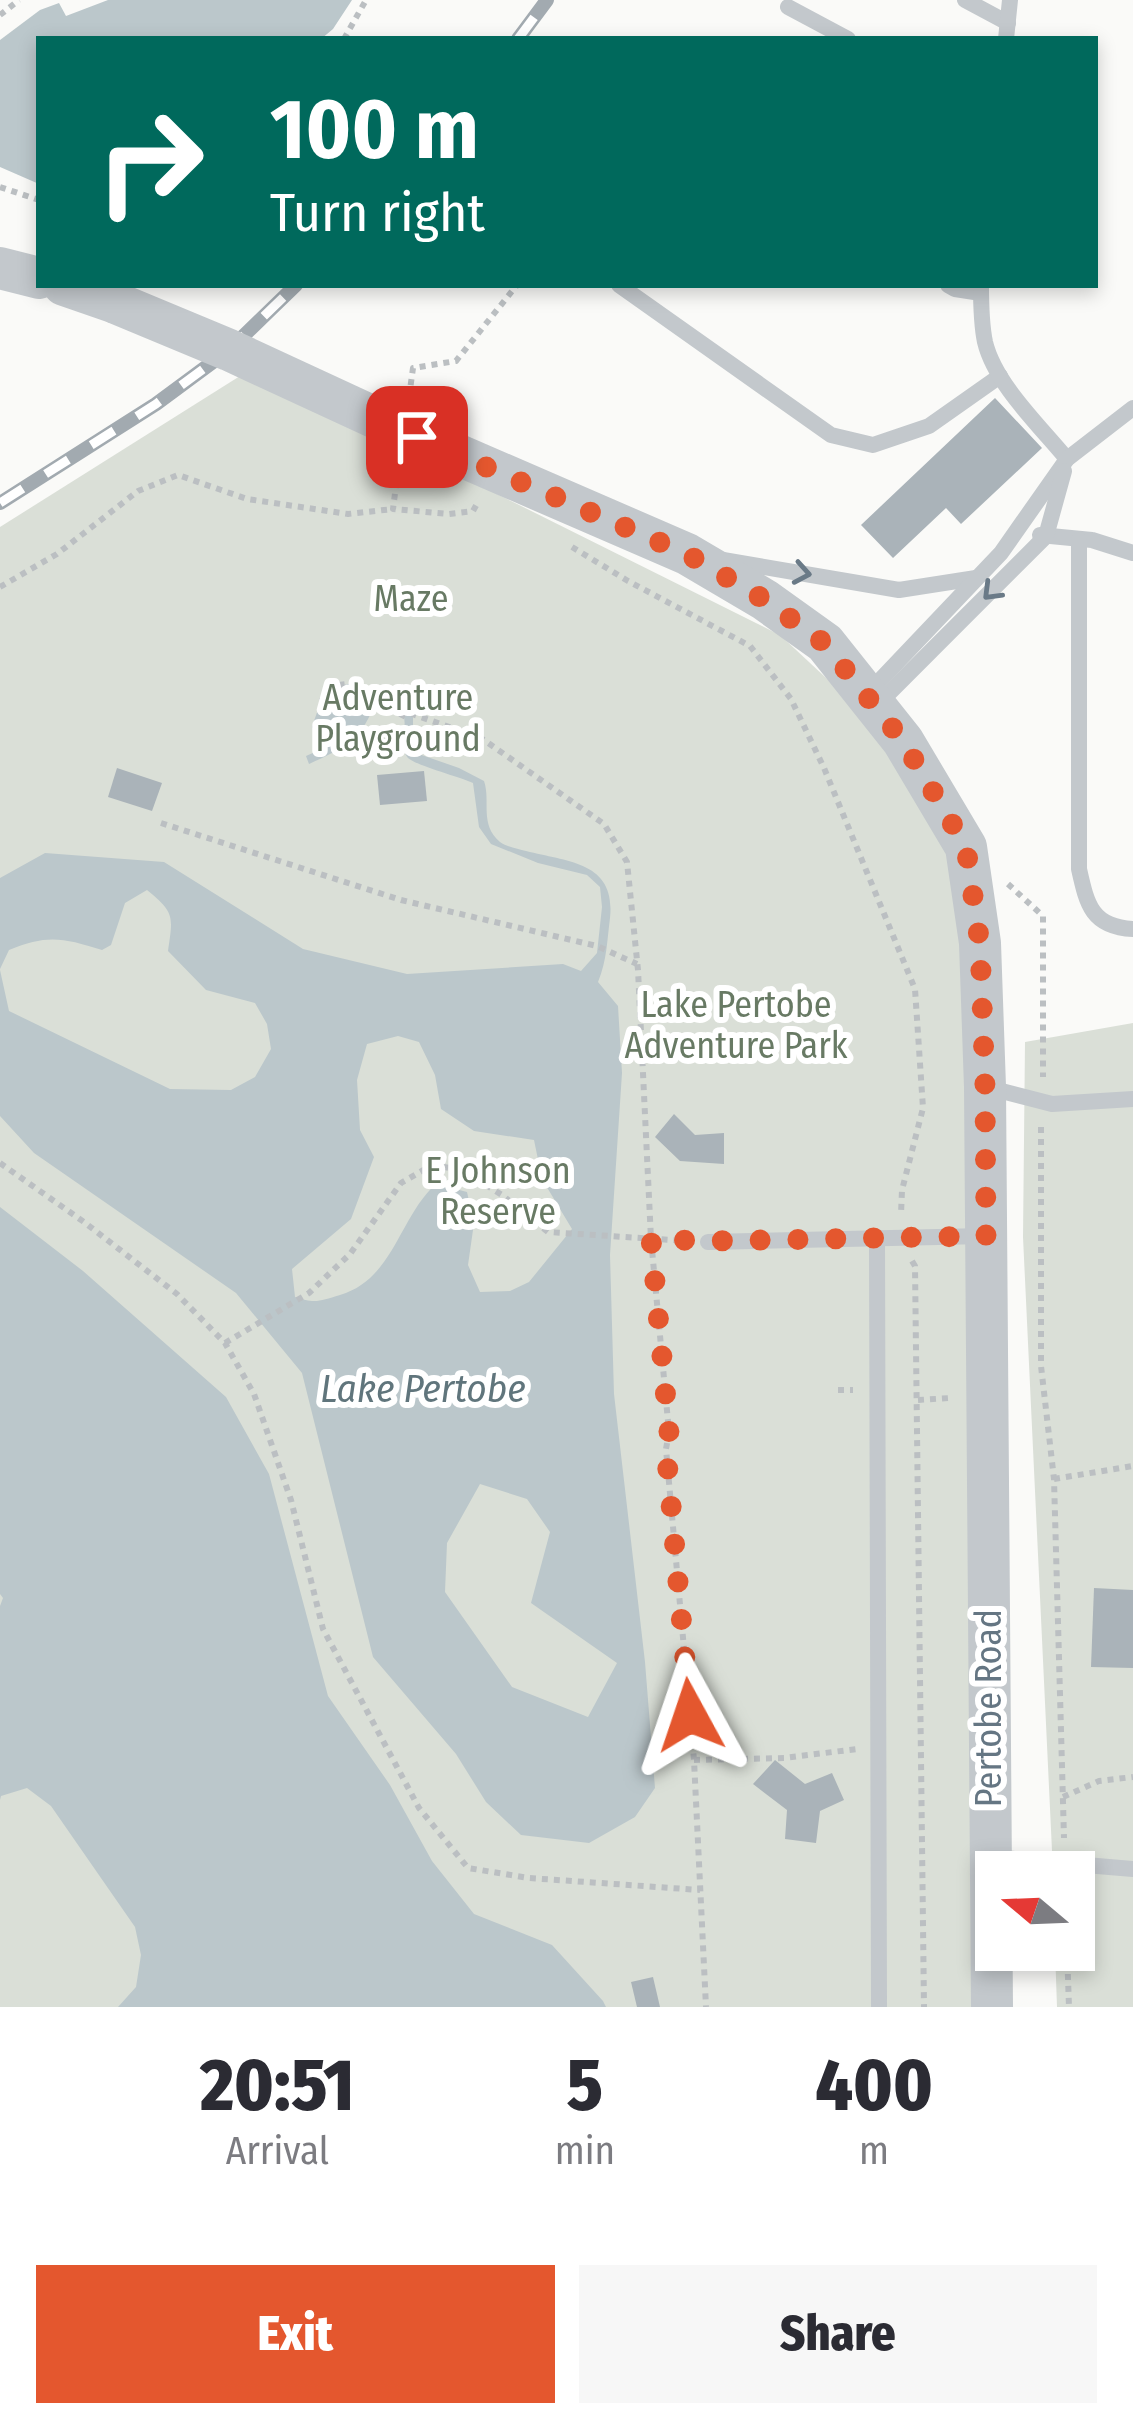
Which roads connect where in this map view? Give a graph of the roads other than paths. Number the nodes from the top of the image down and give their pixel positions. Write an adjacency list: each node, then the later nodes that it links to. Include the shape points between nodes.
1 (965, 0): 4 (lane)
2 (1010, 0): 4 (lane)
3 (788, 7): 5 (lane)
4 (1007, 31)
5 (842, 36)
6 (0, 268): 7 (street)
7 (36, 277)
8 (73, 288): 18 (street, Pertobe Road, bridge)
9 (623, 288): 11 (lane, via 831,435 873,445 929,426)
10 (981, 289): 11 (lane, via 986,346)
11 (1000, 376): 13 (lane)
12 (1133, 409): 13 (lane)
13 (1067, 459): 14 (lane); 15 (lane)
14 (1020, 530): 15 (lane); 19 (lane)
15 (1046, 536): 16 (lane); 20 (lane, one-way to 20)
16 (1079, 540): 17 (lane); 21 (lane, via 1079,869 1097,917)
17 (1133, 553)
18 (687, 554): 19 (lane, one-way to 19, via 899,590); 20 (street, Pertobe Road, via 824,643)
19 (977, 578): 20 (lane)
20 (872, 700): 22 (street, Pertobe Road, via 966,847 980,944)
21 (1133, 929)
22 (985, 1087): 23 (lane, via 1052,1104); 24 (street, Pertobe Road)
23 (1133, 1099)
24 (986, 1236): 25 (lane); 27 (street, Pertobe Road, via 988,1482)
25 (877, 1237): 26 (lane); 32 (lane)
26 (708, 1241)
27 (1007, 1851)
28 (1095, 1867): 29 (lane)
29 (1133, 1870)
30 (996, 1971): 33 (street, Pertobe Road)
31 (1018, 1971): 34 (street)
32 (880, 2007)
33 (992, 2007)
34 (1018, 2007)

